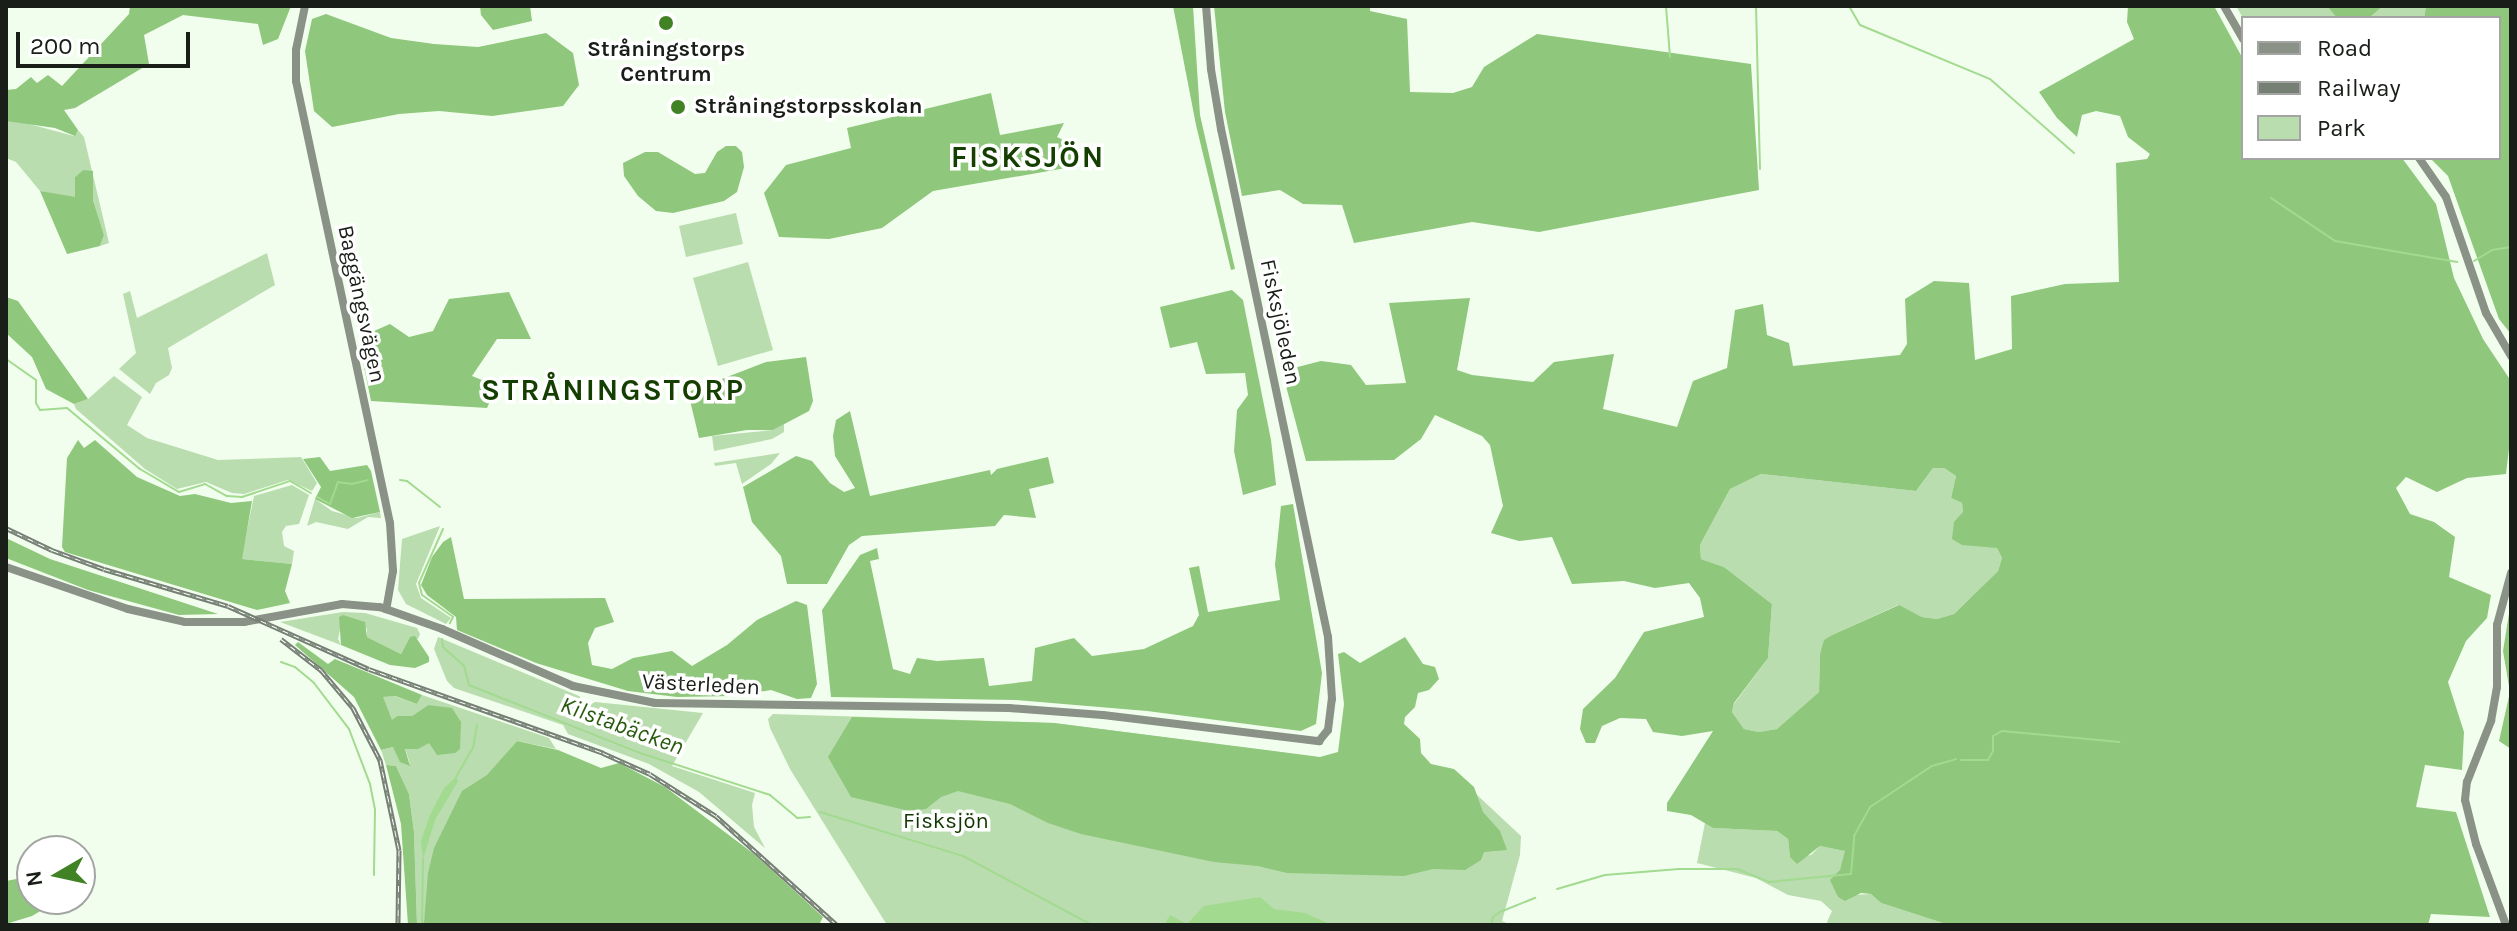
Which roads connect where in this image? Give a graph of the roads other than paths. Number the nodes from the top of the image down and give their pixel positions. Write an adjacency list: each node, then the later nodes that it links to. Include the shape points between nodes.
1 (305, 6): 9 (street, Baggängsvägen, via 296,81 389,519 393,571)
2 (1206, 6): 10 (street, Fisksjöleden, via 1221,129)
3 (2224, 6): 4 (street)
4 (2241, 36)
5 (2420, 160): 6 (street, via 2446,197 2486,313)
6 (2511, 356)
7 (6, 567): 9 (street, Västerleden, via 128,609 185,622 244,622 342,604)
8 (2511, 573): 11 (street, via 2497,625 2491,721 2465,800)
9 (386, 609): 10 (street, Västerleden, via 573,686 655,703 1009,708 1312,741 1324,738 1328,730 1333,680)
10 (1329, 644)
11 (2506, 925)

